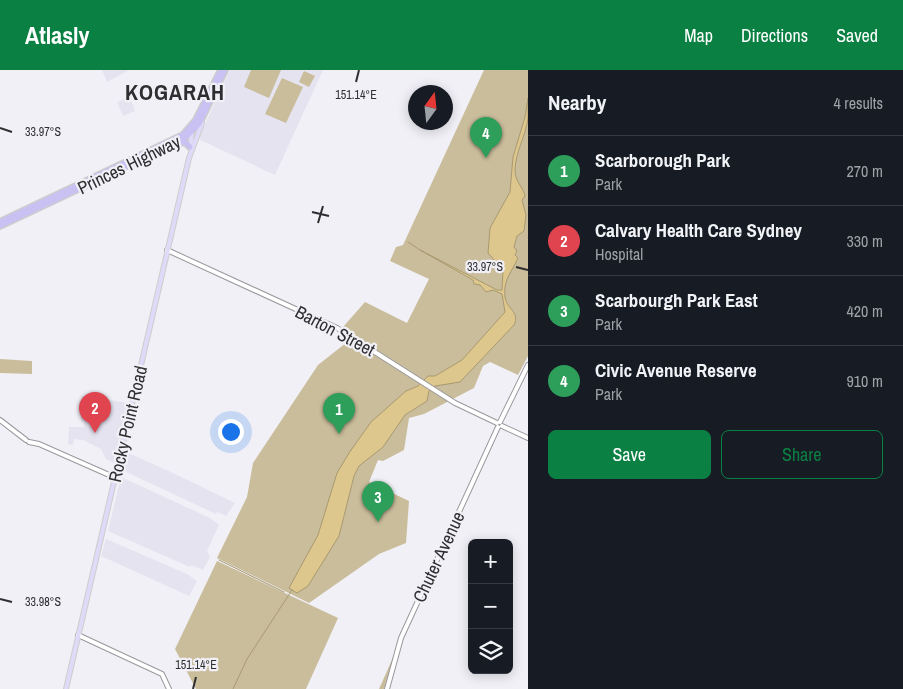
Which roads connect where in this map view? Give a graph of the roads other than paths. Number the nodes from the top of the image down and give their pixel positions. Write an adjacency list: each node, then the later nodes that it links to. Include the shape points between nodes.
1 (221, 70): 4 (highway, Princes Highway)
2 (225, 70): 3 (highway, Princes Highway)
3 (209, 106): 5 (highway, Princes Highway); 8 (main road, Rocky Point Road)
4 (192, 126): 5 (main road, Rocky Point Road); 9 (highway, Princes Highway, via 166,145)
5 (191, 134): 6 (main road, Rocky Point Road); 7 (highway, Princes Highway)
6 (190, 147): 7 (highway, via 184,142); 8 (main road, Rocky Point Road)
7 (168, 148): 10 (highway, Princes Highway)
8 (189, 158): 11 (main road, Rocky Point Road)
9 (0, 222)
10 (0, 226)
11 (168, 250): 14 (street, Barton Street, via 337,328 459,406); 16 (main road, Rocky Point Road)
12 (528, 365): 14 (street, Chuter Avenue)
13 (0, 420): 16 (street, via 27,441)
14 (499, 425): 15 (street, Barton Street); 20 (street, Chuter Avenue, via 402,638)
15 (528, 438)
16 (116, 478): 17 (main road, Rocky Point Road)
17 (78, 635): 18 (main road, Rocky Point Road); 19 (street, via 162,674)
18 (66, 689)
19 (169, 689)
20 (387, 689)

